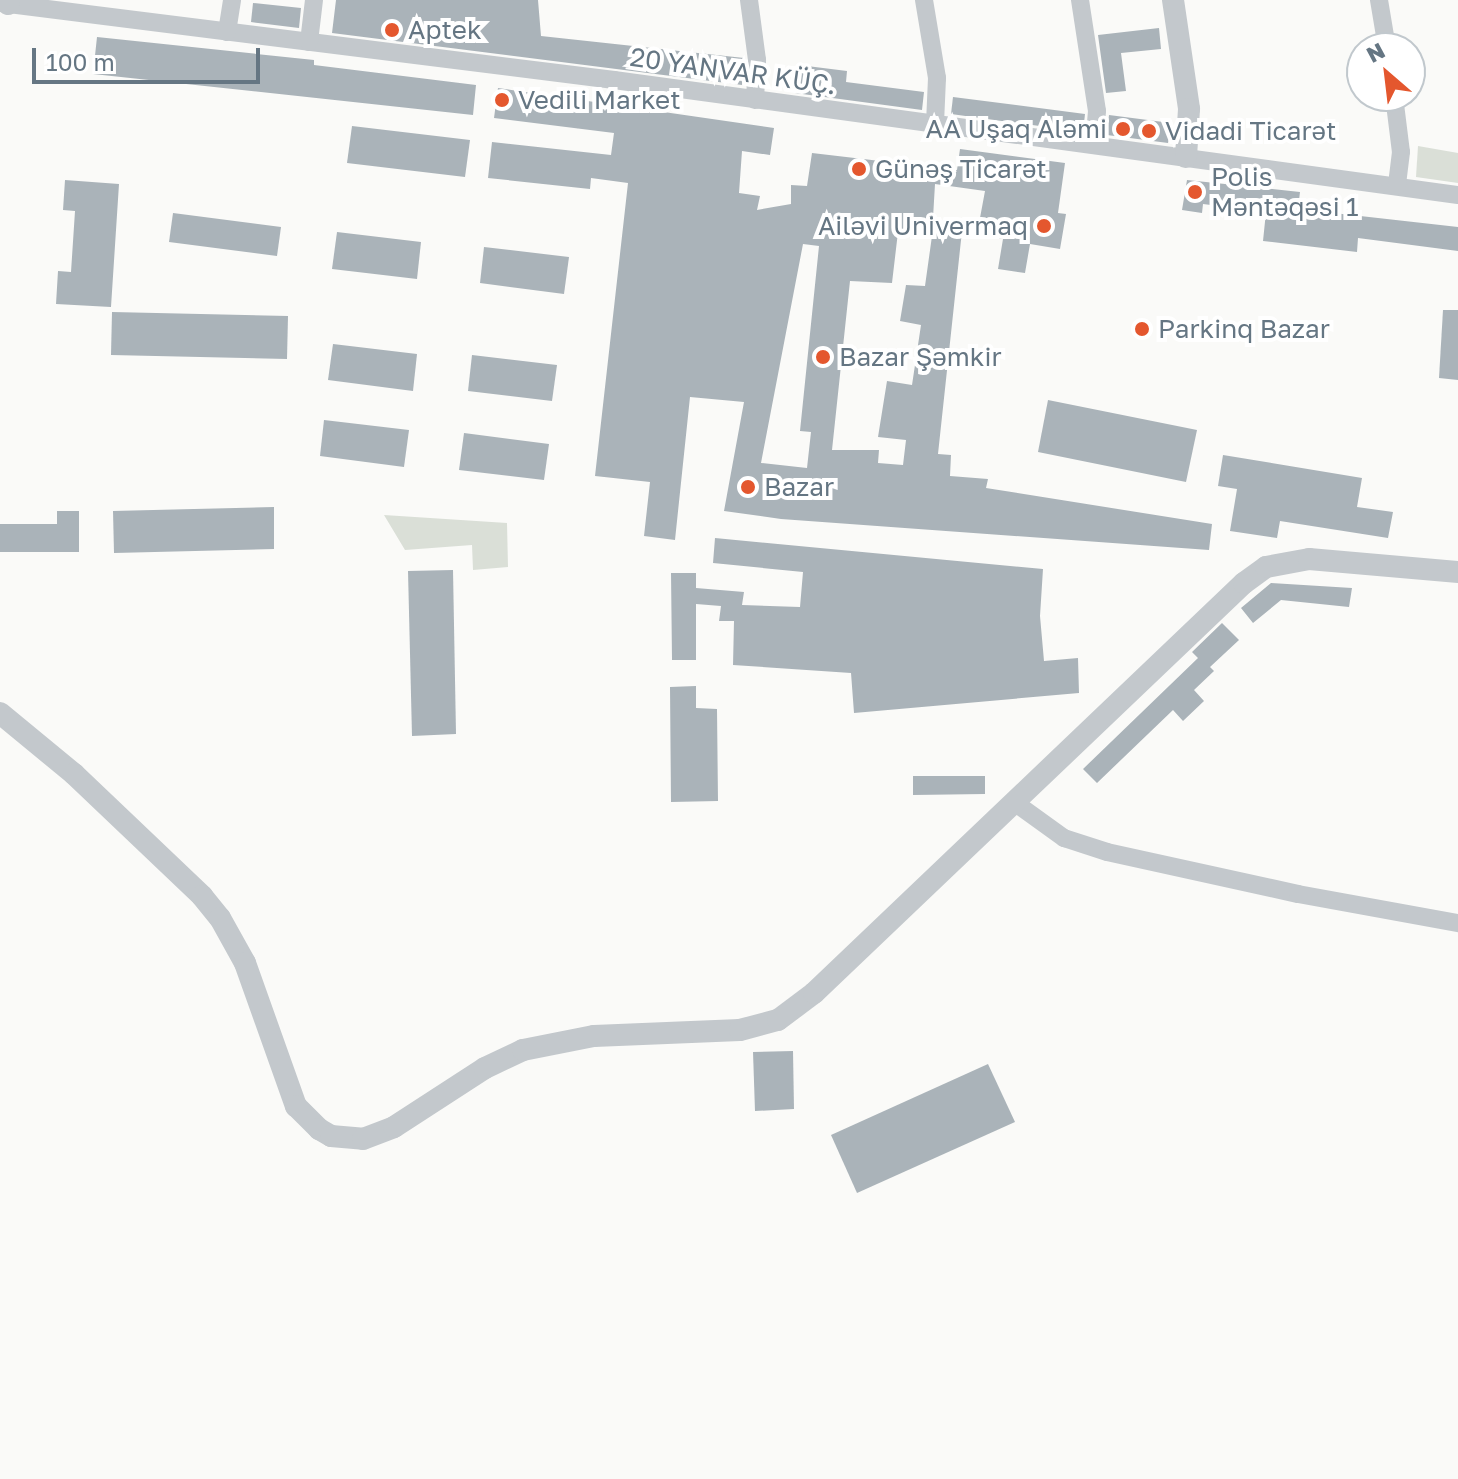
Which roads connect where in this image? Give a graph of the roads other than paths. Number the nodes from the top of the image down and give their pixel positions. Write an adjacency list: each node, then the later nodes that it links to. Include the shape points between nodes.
1 (232, 0): 9 (street)
2 (314, 0): 11 (street)
3 (749, 0): 12 (street, via 757,60)
4 (924, 0): 14 (street, via 937,78)
5 (1080, 0): 15 (street, via 1097,111)
6 (1173, 0): 16 (street, via 1189,109)
7 (1379, 0): 10 (street)
8 (6, 2): 9 (street, 20 YANVAR KÜÇ.)
9 (227, 32): 11 (street, 20 YANVAR KÜÇ.)
10 (1384, 32)
11 (309, 42): 12 (street, 20 YANVAR KÜÇ.)
12 (755, 100): 14 (street, 20 YANVAR KÜÇ.)
13 (1396, 112): 17 (street, via 1401,152)
14 (935, 124): 15 (street, 20 YANVAR KÜÇ.)
15 (1094, 144): 16 (street, 20 YANVAR KÜÇ.)
16 (1186, 157): 17 (street, 20 YANVAR KÜÇ.)
17 (1397, 186): 18 (street, 20 YANVAR KÜÇ.)
18 (1458, 195)
19 (1458, 572): 21 (street, via 1309,559 1266,567)
20 (0, 713): 21 (street, via 175,867 220,918 245,963 296,1106 319,1129 346,1139 363,1139 394,1127 485,1068 523,1050 594,1036 740,1030 778,1020 814,993)
21 (1014, 802): 22 (street, via 1064,838 1107,852)
22 (1458, 923)

